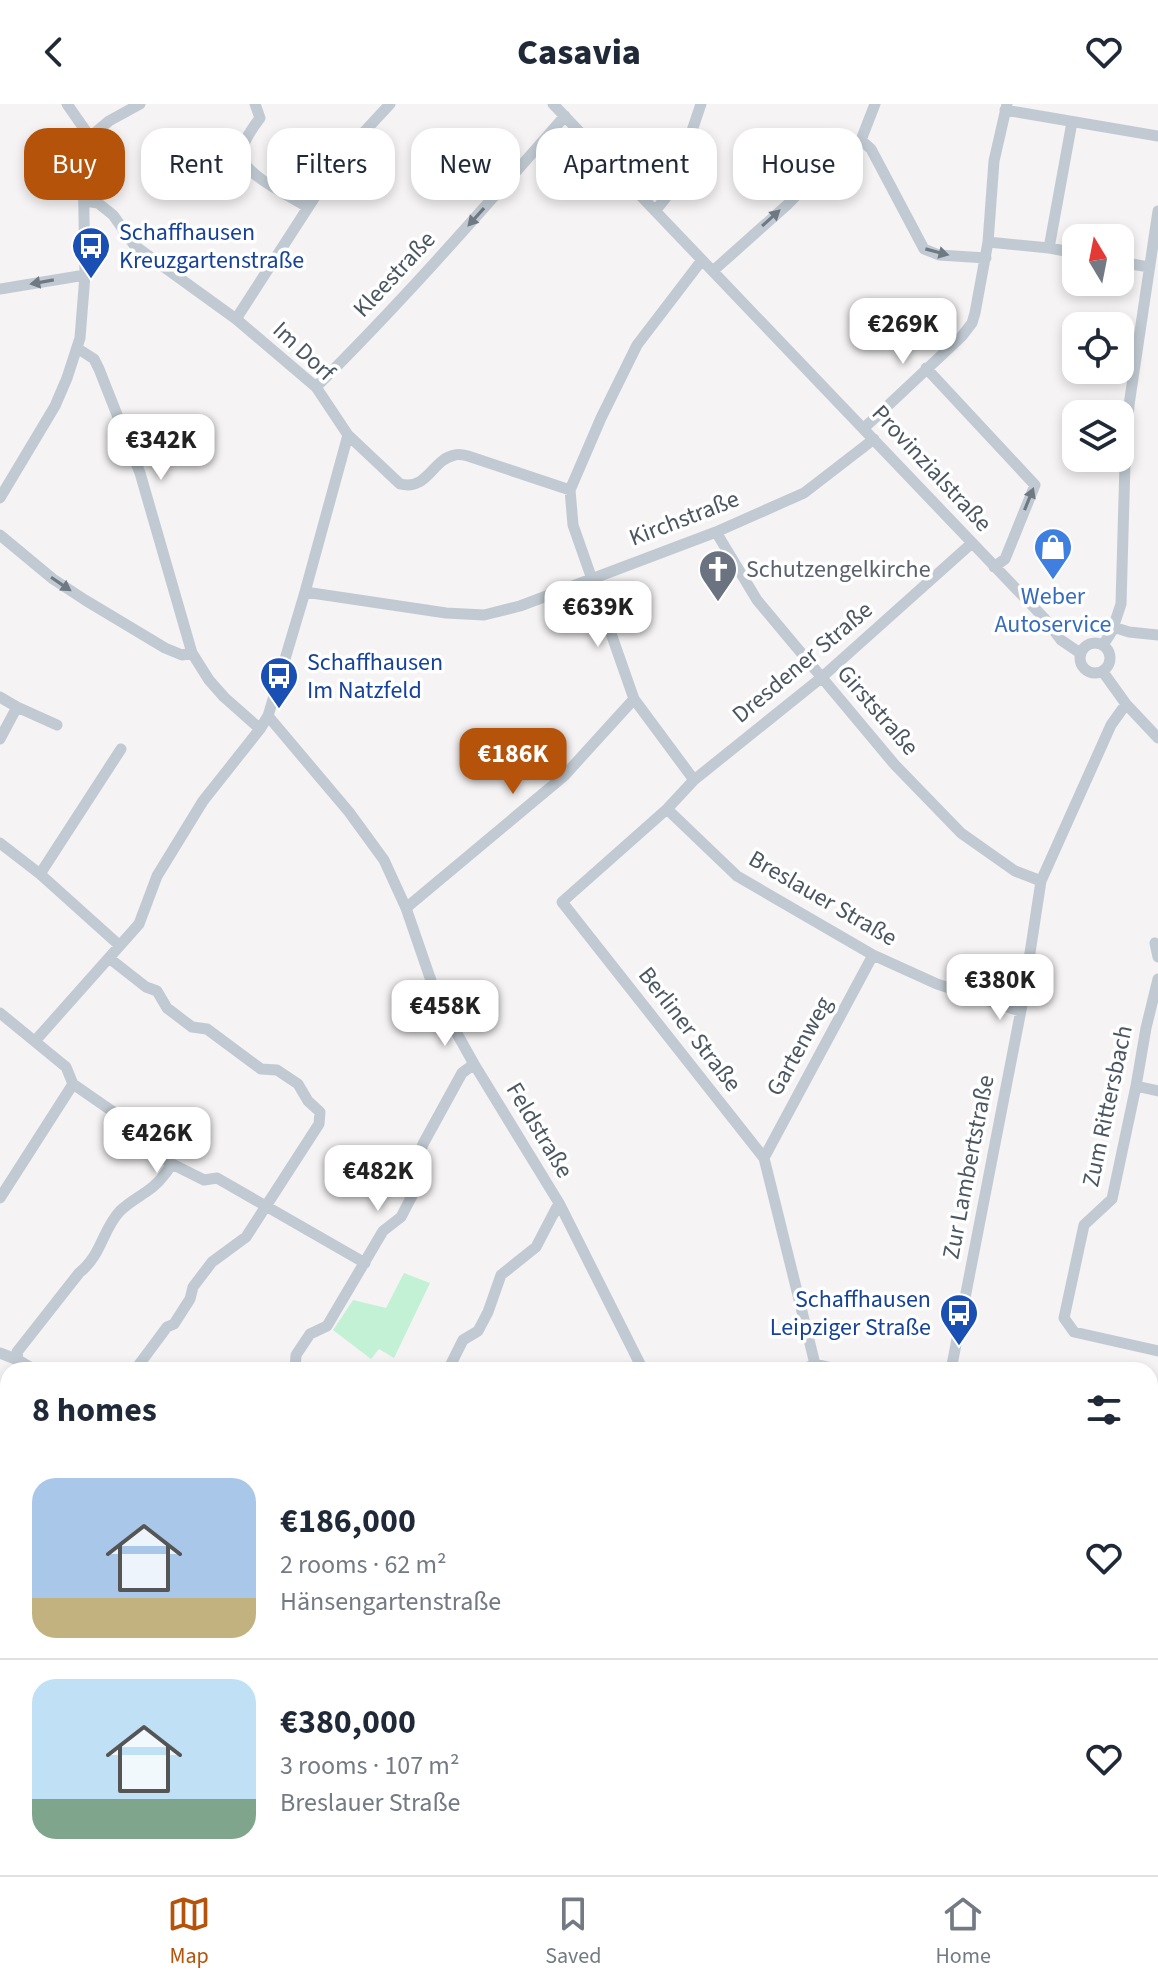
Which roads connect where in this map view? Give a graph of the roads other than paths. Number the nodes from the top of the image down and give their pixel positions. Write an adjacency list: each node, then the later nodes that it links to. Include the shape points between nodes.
1 (67, 104): 11 (street)
2 (140, 104): 12 (street)
3 (255, 104): 18 (street, via 260,118 242,161 252,173)
4 (390, 104): 18 (street, via 340,158)
5 (553, 104): 9 (street, Provinzialstraße)
6 (701, 104): 19 (street, via 672,190)
7 (875, 104): 13 (street)
8 (1006, 107): 10 (street); 21 (street, via 994,161)
9 (565, 116): 19 (street, Provinzialstraße); 34 (street, Kleestraße, one-way to 34, via 426,274)
10 (1072, 122): 14 (street); 22 (street)
11 (84, 128)
12 (101, 128)
13 (863, 135)
14 (1158, 136)
15 (863, 142): 24 (street, one-way to 24, via 924,249)
16 (792, 200): 28 (street, one-way to 16)
17 (85, 201): 29 (street); 31 (street, Im Dorf, via 106,209 135,246)
18 (307, 207): 31 (street)
19 (655, 211): 25 (street, Provinzialstraße)
20 (1158, 211): 27 (street)
21 (988, 242): 22 (street); 24 (street)
22 (1049, 248): 23 (street)
23 (1062, 250)
24 (986, 258): 33 (street, via 968,329)
25 (702, 260): 28 (street, Provinzialstraße); 38 (street, via 637,345)
26 (1134, 264): 27 (street)
27 (1149, 267): 46 (street, via 1129,405 1121,604)
28 (714, 270): 35 (street, Provinzialstraße)
29 (85, 275): 30 (street, one-way to 30); 32 (street)
30 (0, 289)
31 (236, 319): 34 (street, Im Dorf)
32 (77, 348): 39 (street, via 50,415); 49 (street, via 94,359 140,473)
33 (926, 368): 35 (street); 43 (street, one-way to 33, via 1005,559 1035,485)
34 (316, 387): 36 (street, Im Dorf)
35 (864, 428): 37 (street, Provinzialstraße)
36 (348, 435): 38 (street, Im Dorf, via 409,487 455,454); 45 (street)
37 (874, 439): 40 (street, Kirchstraße, via 804,493); 42 (street, Provinzialstraße)
38 (570, 490): 44 (street, via 573,525)
39 (0, 498)
40 (716, 532): 44 (street, Kirchstraße); 52 (street, Girststraße, via 757,600)
41 (0, 535): 49 (street, one-way to 49, via 85,600 165,648)
42 (972, 543): 43 (street, Provinzialstraße); 52 (street, Dresdener Straße)
43 (994, 567): 50 (street, Provinzialstraße, via 1061,640)
44 (591, 577): 45 (street, Kirchstraße, via 484,615); 54 (street)
45 (305, 592): 57 (street)
46 (1113, 627): 47 (street); 48 (street)
47 (1158, 635)
48 (1103, 645): 50 (street, via 1088,644); 51 (street, via 1110,658)
49 (192, 653): 59 (street, via 224,697)
50 (1080, 653): 51 (street, via 1084,670)
51 (1103, 672): 55 (street)
52 (821, 678): 63 (street, Dresdener Straße); 67 (street, Girststraße, via 961,833 1015,871)
53 (0, 697): 56 (street)
54 (634, 699): 63 (street); 68 (street, via 564,776)
55 (1126, 704): 60 (street); 67 (street, Zur Lambertstraße, via 1111,725)
56 (17, 707): 58 (street); 61 (street)
57 (268, 716): 59 (street); 68 (street, Feldstraße, via 384,860)
58 (57, 725)
59 (260, 729): 70 (street, via 203,801 157,876 139,924)
60 (1158, 738)
61 (0, 739)
62 (121, 749): 66 (street)
63 (694, 780): 64 (street, Berliner Straße)
64 (667, 809): 71 (street, Breslauer Straße, via 737,876); 82 (street, Berliner Straße, via 562,902)
65 (0, 843): 66 (street)
66 (40, 874): 70 (street)
67 (1041, 881): 75 (street, Zur Lambertstraße)
68 (406, 908): 78 (street, Feldstraße, via 437,998)
69 (1155, 943): 72 (street)
70 (119, 945): 73 (street)
71 (873, 955): 75 (street, Breslauer Straße, via 937,984); 82 (street, Gartenweg)
72 (1158, 957)
73 (109, 958): 77 (street); 86 (street, via 157,991 167,1008 192,1027 207,1029 261,1069 277,1070 298,1084 320,1112 319,1124)
74 (1158, 979): 80 (street, Zum Rittersbach)
75 (1020, 1011): 97 (street, Zur Lambertstraße)
76 (0, 1013): 77 (street)
77 (35, 1041): 79 (street, via 66,1067)
78 (474, 1064): 85 (street, Feldstraße); 87 (street, via 462,1073 423,1144 414,1168 415,1190 401,1217 383,1231)
79 (73, 1084): 83 (street, via 138,1129 149,1147); 84 (street)
80 (1136, 1086): 81 (street); 88 (street, Zum Rittersbach, via 1112,1199 1084,1225 1064,1318 1074,1332)
81 (1158, 1091)
82 (764, 1158): 96 (street, Berliner Straße)
83 (172, 1164): 86 (street, via 204,1180 217,1178); 90 (street, via 165,1176 119,1212 88,1266 17,1352)
84 (0, 1198)
85 (559, 1203): 94 (street, via 536,1247 501,1275 478,1331 463,1340); 95 (street, Feldstraße)
86 (267, 1207): 87 (street); 92 (street, via 246,1237 212,1262 174,1324)
87 (365, 1263): 93 (street, via 327,1326 310,1334)
88 (1158, 1351)
89 (0, 1353): 90 (street)
90 (18, 1360): 91 (street)
91 (21, 1362)
92 (141, 1362)
93 (296, 1362)
94 (452, 1362)
95 (639, 1362)
96 (815, 1362)
97 (953, 1362)

